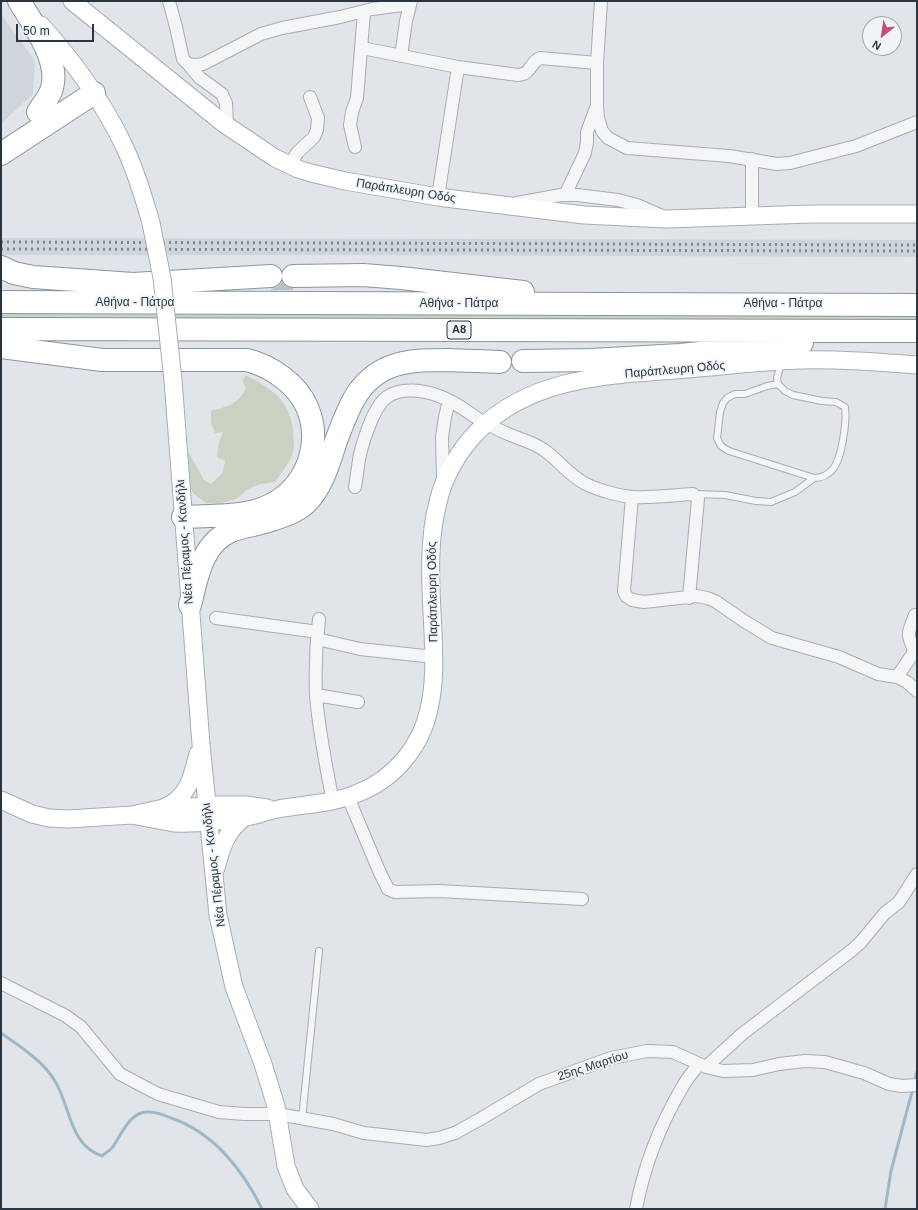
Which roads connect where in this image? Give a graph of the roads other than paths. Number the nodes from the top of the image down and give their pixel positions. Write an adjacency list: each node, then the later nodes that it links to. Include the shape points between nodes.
1 (19, 1): 12 (street, Νέα Πέραμος - Κανδήλι); 15 (highway, via 46,50 54,71 52,89)
2 (72, 1): 17 (street, Παράπλευρη Οδός)
3 (169, 1): 10 (street, via 183,59)
4 (601, 1): 9 (street)
5 (410, 3): 6 (street); 8 (street)
6 (370, 7): 7 (street); 10 (street, via 261,34 202,64)
7 (362, 48): 8 (street); 19 (street, via 357,98 350,125)
8 (401, 56): 11 (street)
9 (597, 63): 11 (street, via 540,58 528,72 518,76); 14 (street)
10 (188, 64): 17 (street, via 200,78 222,94 226,103)
11 (458, 67): 26 (street)
12 (90, 88): 15 (highway, via 67,91); 22 (highway); 52 (street, Νέα Πέραμος - Κανδήλι, bridge, via 115,128 141,189 152,223 162,278 173,380)
13 (310, 97): 24 (street, via 318,118 317,130 314,137)
14 (597, 105): 20 (street, via 602,131 608,138); 21 (street, via 587,132)
15 (38, 112): 18 (highway)
16 (917, 122): 23 (street, via 856,146 790,163 777,164)
17 (227, 125): 24 (street, Παράπλευρη Οδός)
18 (1, 137)
19 (355, 147)
20 (627, 148): 21 (street, via 596,140 591,142); 23 (street)
21 (586, 152): 25 (street)
22 (1, 154)
23 (752, 159): 29 (street)
24 (289, 165): 26 (street, Παράπλευρη Οδός, via 327,177)
25 (565, 195): 27 (street); 30 (street, via 637,204)
26 (438, 197): 27 (street, Παράπλευρη Οδός)
27 (502, 205): 30 (street, Παράπλευρη Οδός)
28 (917, 214): 29 (street, Παράπλευρη Οδός)
29 (752, 216): 30 (street, Παράπλευρη Οδός)
30 (666, 219)
31 (1, 267): 32 (highway, via 33,277 134,284)
32 (272, 276)
33 (293, 276): 35 (highway, via 363,275 401,278 520,291)
34 (1, 302): 35 (highway, Αθήνα - Πάτρα / Α8)
35 (575, 304): 36 (highway, Αθήνα - Πάτρα / Α8)
36 (917, 305)
37 (1, 329): 38 (highway, Α8)
38 (917, 331): 42 (highway, via 680,355)
39 (1, 347): 52 (highway, via 102,360 247,360 263,365 286,381 307,408 313,432 311,457 300,478 286,495 258,510)
40 (781, 361): 43 (street, Παράπλευρη Οδός, via 819,360); 44 (lane); 46 (street, Παράπλευρη Οδός, via 580,379 526,397)
41 (500, 362): 53 (highway, via 423,360 396,364 381,370 363,386 352,404 343,421 323,477 307,502 284,516 255,526)
42 (523, 362)
43 (917, 365)
44 (778, 384): 47 (lane, via 793,395 836,402 845,407 846,418 834,469 822,478); 47 (lane, via 727,398 720,412 717,438 721,446 729,451)
45 (449, 401): 46 (street); 48 (street, via 442,437); 49 (street, via 421,391 394,393 386,398 378,409 360,454)
46 (486, 423): 48 (street, Παράπλευρη Οδός, via 462,450); 51 (street, via 545,450 585,484)
47 (814, 478): 50 (lane, via 795,492 771,502 725,495)
48 (443, 485): 60 (street, Παράπλευρη Οδός, via 435,515 431,553)
49 (355, 487)
50 (693, 494): 51 (street); 54 (street, via 698,499)
51 (632, 497): 54 (street, via 624,591 626,596 644,602)
52 (184, 524): 53 (highway); 55 (street, Νέα Πέραμος - Κανδήλι)
53 (240, 528): 55 (highway, via 221,536 204,556)
54 (689, 598): 61 (street, via 697,596 715,601 772,638 839,657 878,674)
55 (190, 605): 65 (street, Νέα Πέραμος - Κανδήλι)
56 (914, 615): 61 (street, via 908,640 914,650)
57 (216, 618): 59 (street)
58 (319, 619): 59 (street)
59 (317, 636): 60 (street, via 360,649); 63 (street)
60 (434, 657): 67 (street, Παράπλευρη Οδός, via 429,709 414,746 396,769 385,778 372,787)
61 (897, 677): 62 (street)
62 (917, 691)
63 (316, 695): 64 (street); 67 (street, via 322,746)
64 (358, 702)
65 (201, 744): 68 (street, via 184,793 174,803); 70 (street, Νέα Πέραμος - Κανδήλι)
66 (1, 800): 71 (street, Παράπλευρη Οδός, via 32,814 49,818)
67 (340, 800): 69 (street, Παράπλευρη Οδός); 75 (street, via 388,889 396,892 439,891)
68 (159, 809): 70 (street, Παράπλευρη Οδός); 71 (street, Παράπλευρη Οδός)
69 (278, 809): 70 (street, Παράπλευρη Οδός, via 230,804); 72 (street, Παράπλευρη Οδός)
70 (207, 814): 71 (street, Παράπλευρη Οδός, via 178,823); 72 (street, Παράπλευρη Οδός); 74 (street, Νέα Πέραμος - Κανδήλι)
71 (132, 815)
72 (245, 817): 74 (street, via 230,831 221,849)
73 (917, 874): 78 (street, via 900,902 885,913 851,952)
74 (213, 876): 80 (street, Νέα Πέραμος - Κανδήλι, via 218,915 234,988)
75 (582, 899)
76 (319, 951): 81 (lane)
77 (1, 983): 80 (street, 25ης Μαρτίου, via 66,1016 81,1028 120,1074 153,1091 219,1112)
78 (703, 1065): 79 (street, 25ης Μαρτίου, via 723,1071 738,1071 805,1061 825,1062 864,1073 889,1084); 81 (street, 25ης Μαρτίου, via 673,1052 660,1051 611,1058 539,1084 455,1133 428,1140 364,1133); 83 (street, via 683,1085 662,1126 645,1171)
79 (917, 1084)
80 (278, 1114): 81 (street, 25ης Μαρτίου); 82 (street, Νέα Πέραμος - Κανδήλι, via 283,1156 289,1176)
81 (302, 1119)
82 (310, 1209)
83 (636, 1209)

